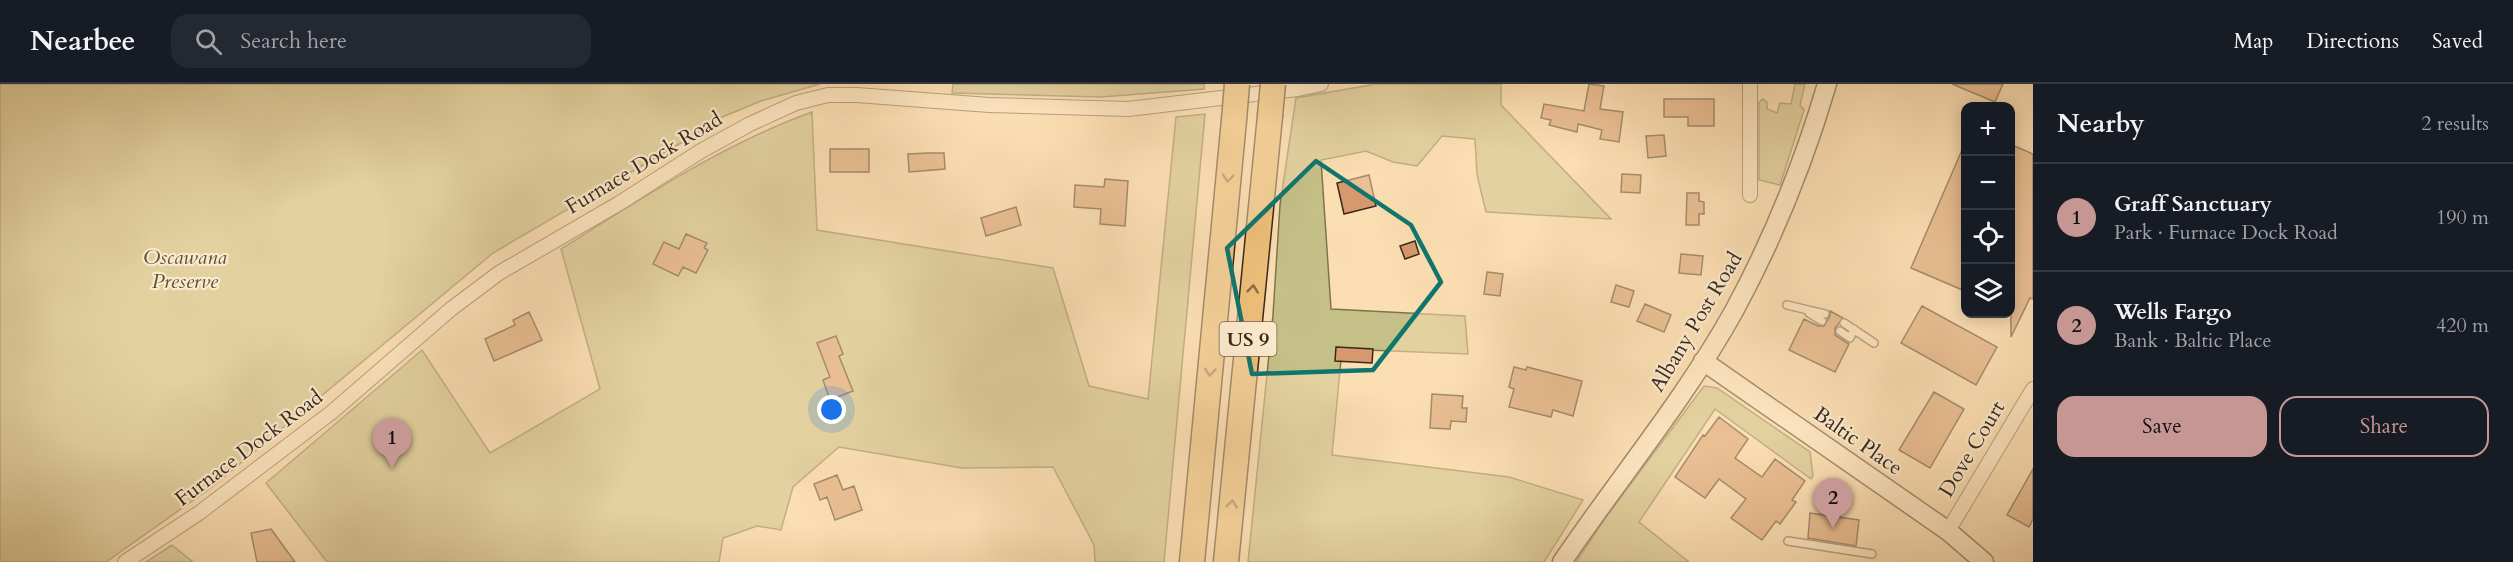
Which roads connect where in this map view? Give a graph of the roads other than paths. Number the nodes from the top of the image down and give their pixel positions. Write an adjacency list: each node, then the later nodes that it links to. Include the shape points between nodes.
1 (1237, 84): 19 (highway, US 9, one-way to 19, bridge)
2 (1273, 84): 20 (highway, US 9, one-way to 2, bridge)
3 (1321, 84): 18 (street, Furnace Dock Road, via 1128,109 989,105 857,95 828,95 796,103 701,151 499,273 451,309 333,412 199,513)
4 (1750, 84): 6 (street)
5 (1827, 84): 13 (main road, Albany Post Road, via 1802,159 1766,246)
6 (1750, 195)
7 (1787, 305): 8 (lane)
8 (1824, 317)
9 (1844, 323): 10 (lane)
10 (1854, 329): 11 (lane, via 1850,338); 12 (lane)
11 (1840, 331)
12 (1874, 342)
13 (1703, 362): 15 (main road, Baltic Place); 21 (main road, Albany Post Road)
14 (2033, 389): 15 (street, Dove Court)
15 (1948, 531): 22 (main road, Baltic Place)
16 (1788, 541): 17 (lane)
17 (1872, 554)
18 (125, 562)
19 (1192, 562)
20 (1226, 562)
21 (1562, 562)
22 (1984, 562)

